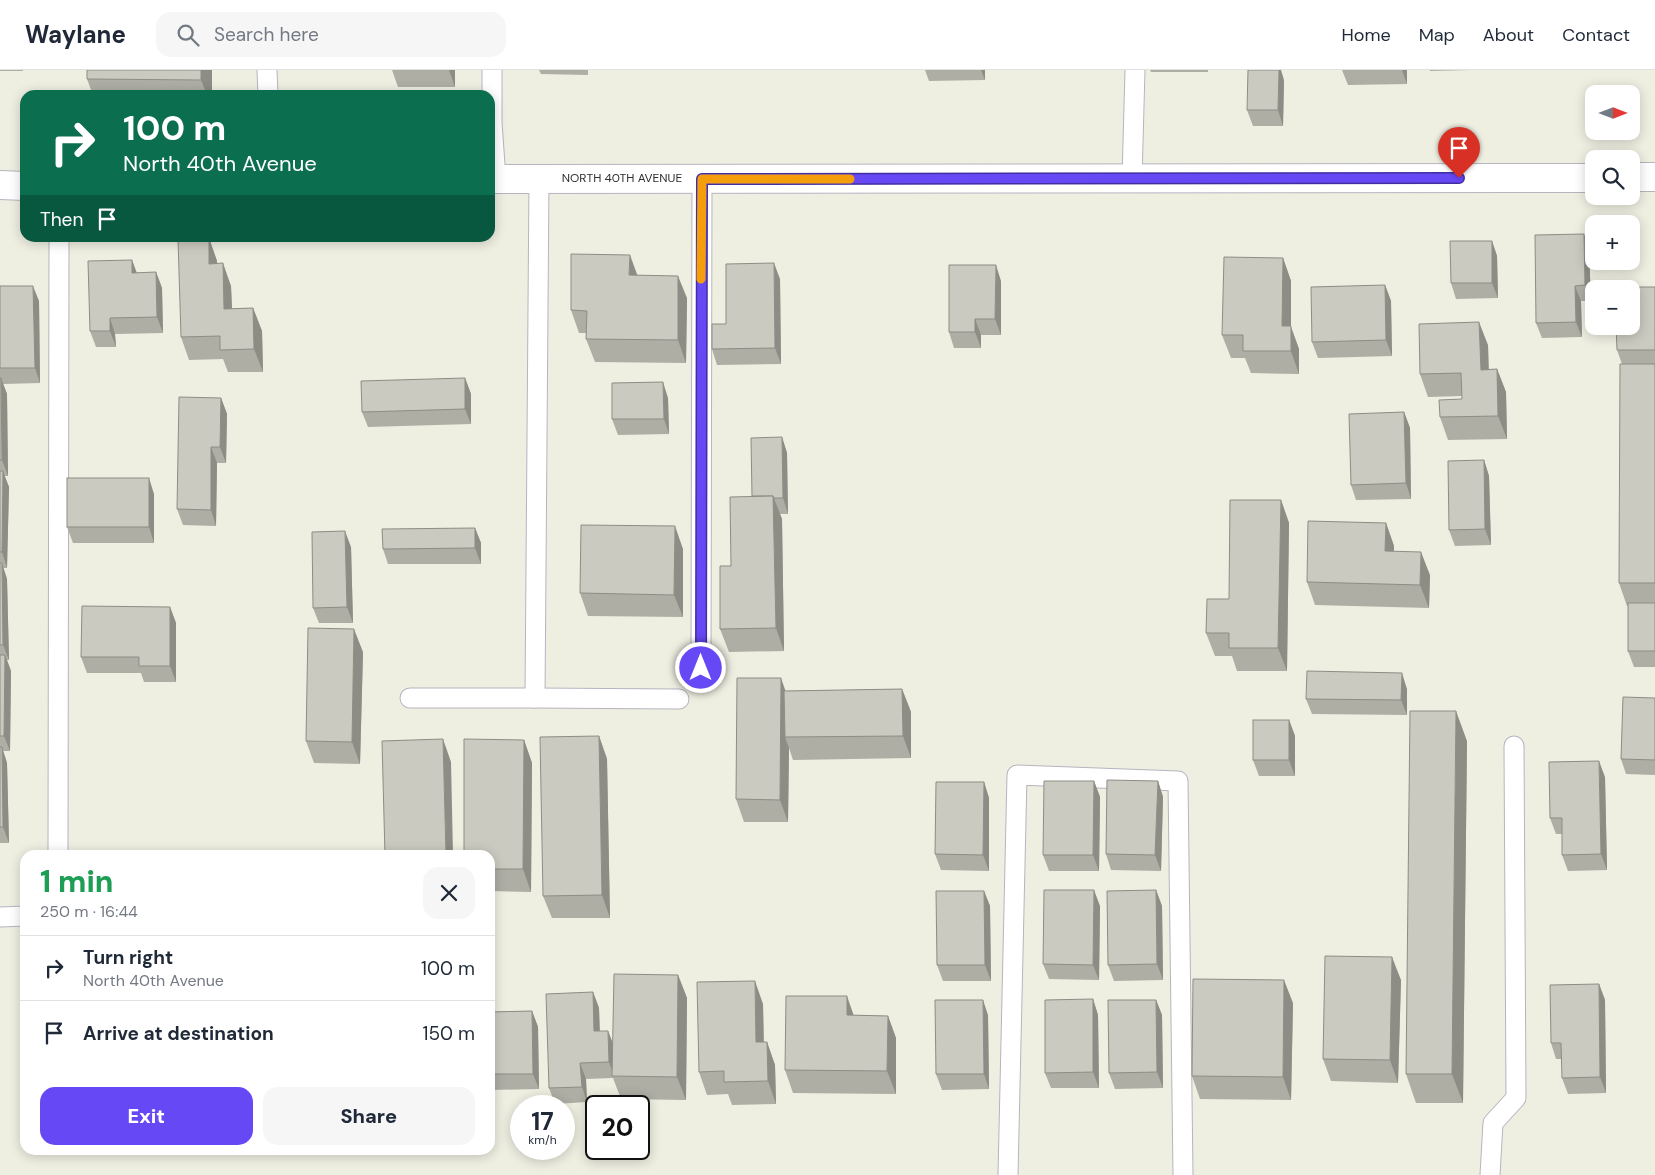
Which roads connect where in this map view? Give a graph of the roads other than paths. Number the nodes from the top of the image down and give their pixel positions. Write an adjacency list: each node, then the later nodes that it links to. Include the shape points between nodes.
1 (267, 70): 4 (lane)
2 (492, 70): 5 (lane)
3 (1135, 70): 12 (lane)
4 (268, 90)
5 (492, 90)
6 (1655, 177): 9 (street)
7 (539, 178): 10 (street, NORTH 40TH AVENUE); 11 (street, NORTH 40TH AVENUE); 18 (lane)
8 (1585, 178): 12 (street, NORTH 40TH AVENUE)
9 (1640, 178)
10 (495, 179)
11 (702, 179): 12 (street, NORTH 40TH AVENUE); 16 (lane)
12 (1132, 179)
13 (0, 185): 14 (street)
14 (20, 186)
15 (58, 242): 21 (lane)
16 (701, 668)
17 (410, 698): 18 (lane)
18 (535, 698): 19 (lane)
19 (679, 699)
20 (1514, 746): 26 (lane, via 1516,1098 1493,1123)
21 (58, 850)
22 (20, 916): 23 (lane)
23 (0, 917)
24 (1008, 1175): 25 (lane, via 1017,775 1178,781)
25 (1183, 1175)
26 (1490, 1175)

